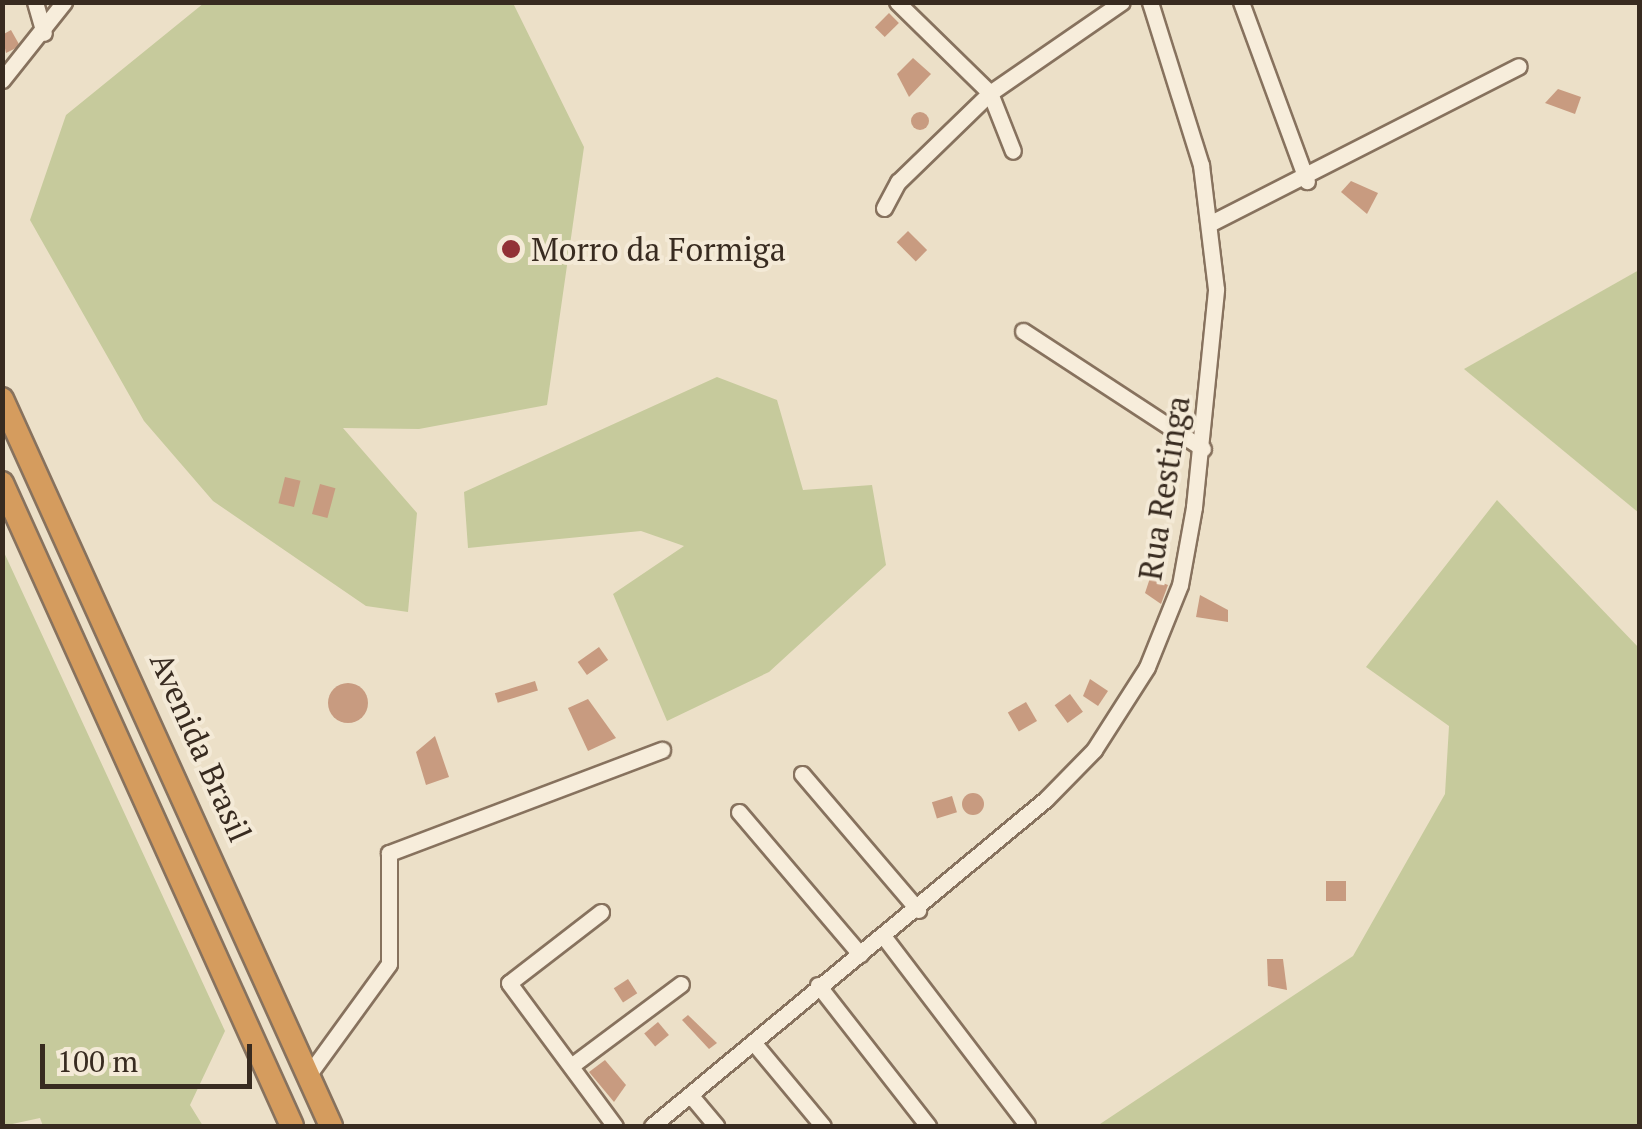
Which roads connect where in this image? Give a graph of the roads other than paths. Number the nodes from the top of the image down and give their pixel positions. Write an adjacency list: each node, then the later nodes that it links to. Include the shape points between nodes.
1 (35, 2): 7 (street)
2 (64, 2): 7 (street)
3 (896, 2): 10 (street)
4 (1122, 2): 10 (street)
5 (1150, 2): 14 (street, Rua Restinga)
6 (1241, 2): 12 (street)
7 (44, 33): 9 (street)
8 (1519, 66): 12 (street)
9 (2, 80)
10 (990, 93): 11 (street); 13 (street, via 898,182)
11 (1013, 151)
12 (1307, 181): 14 (street)
13 (884, 208)
14 (1213, 222): 17 (street, Rua Restinga)
15 (1023, 331): 17 (street)
16 (2, 399): 30 (highway, Avenida Brasil)
17 (1204, 449): 22 (street, Rua Restinga, via 1180,585 1122,710 1046,799)
18 (2, 483): 33 (highway, Avenida Brasil)
19 (662, 750): 30 (street, via 389,853 389,964)
20 (802, 774): 22 (street)
21 (738, 812): 25 (street)
22 (918, 910): 24 (street, Rua Restinga)
23 (601, 912): 29 (street, via 509,983)
24 (884, 937): 25 (street, Rua Restinga); 39 (street)
25 (860, 954): 27 (street, Rua Restinga)
26 (680, 984): 29 (street)
27 (818, 985): 28 (street, Rua Restinga); 38 (street)
28 (753, 1042): 31 (street, Rua Restinga); 37 (street)
29 (571, 1066): 35 (street)
30 (309, 1074): 34 (highway, Avenida Brasil)
31 (692, 1097): 32 (street, Rua Restinga); 36 (street)
32 (657, 1125)
33 (292, 1126)
34 (332, 1126)
35 (616, 1126)
36 (716, 1126)
37 (823, 1126)
38 (928, 1126)
39 (1027, 1126)

